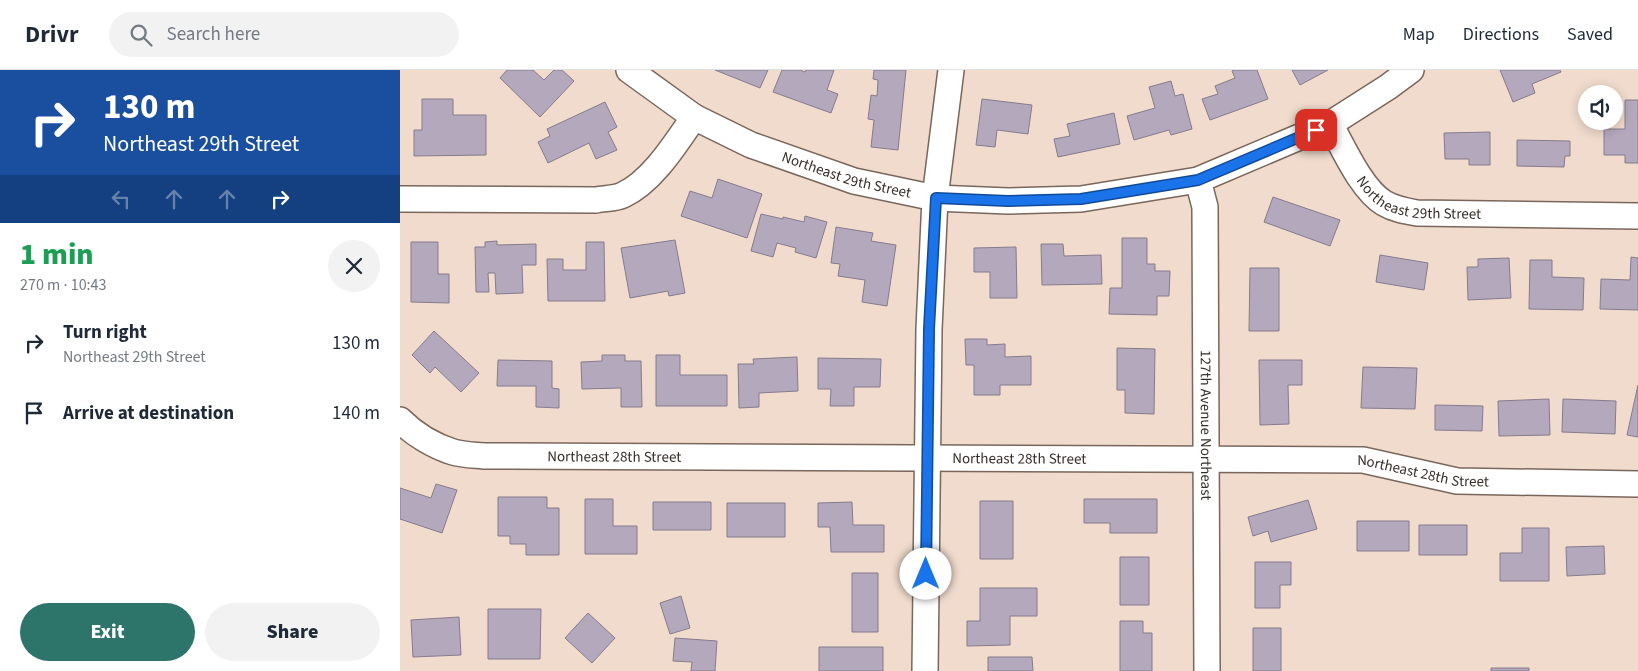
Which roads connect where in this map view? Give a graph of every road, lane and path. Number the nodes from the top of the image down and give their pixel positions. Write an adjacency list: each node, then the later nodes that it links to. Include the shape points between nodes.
1 (629, 70): 4 (street, Northeast 29th Street)
2 (951, 70): 7 (street)
3 (1410, 70): 5 (street, via 1388,88)
4 (694, 118): 7 (street, Northeast 29th Street, via 751,145 802,164 854,181); 8 (street, via 662,162 622,196 596,200)
5 (1330, 124): 6 (street, Northeast 29th Street); 9 (street, Northeast 29th Street, via 1368,190 1399,210 1417,213)
6 (1198, 180): 7 (street, Northeast 29th Street, via 1081,199 1008,201); 12 (street, 127th Avenue Northeast, via 1205,207)
7 (936, 198): 11 (street)
8 (400, 199)
9 (1638, 216)
10 (403, 423): 11 (street, Northeast 28th Street, via 430,442 454,453 484,456)
11 (927, 458): 12 (street, Northeast 28th Street); 14 (street)
12 (1207, 461): 13 (street, Northeast 28th Street, via 1363,460 1457,481); 15 (street, 127th Avenue Northeast)
13 (1638, 484)
14 (925, 671)
15 (1207, 671)

